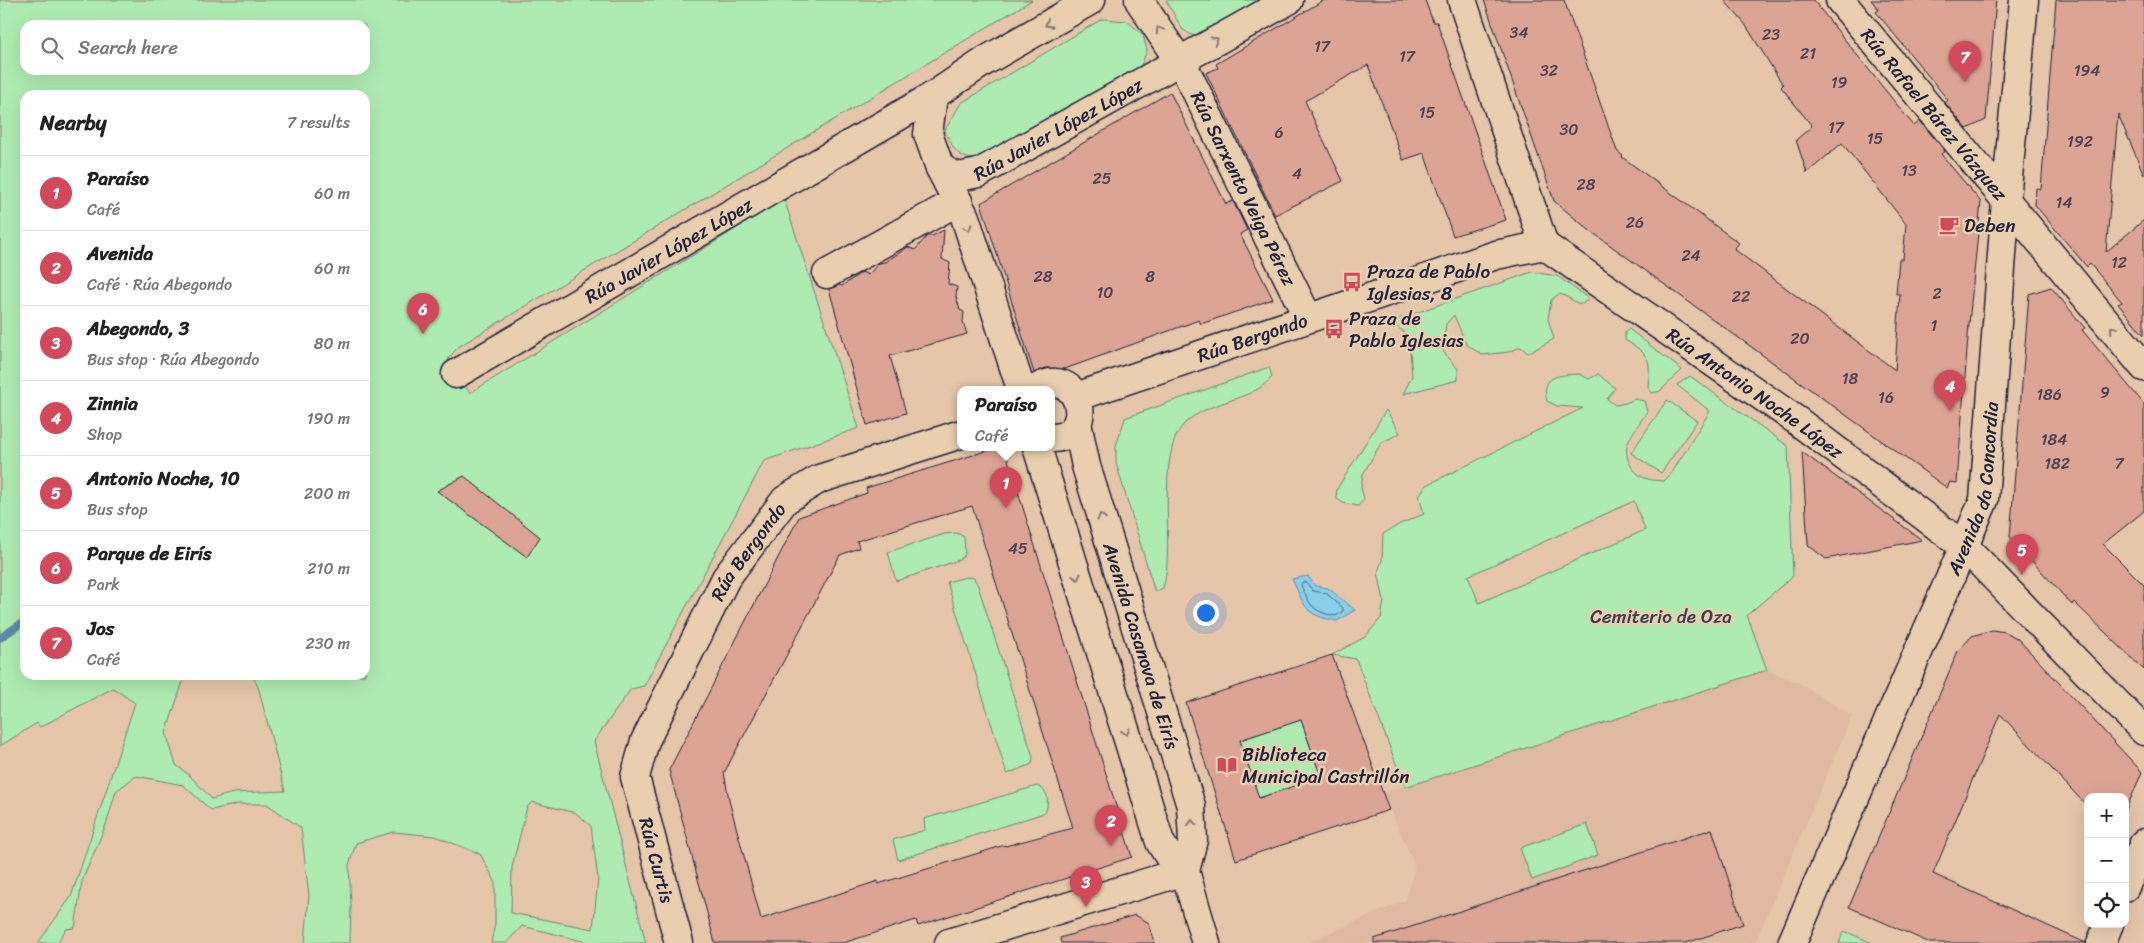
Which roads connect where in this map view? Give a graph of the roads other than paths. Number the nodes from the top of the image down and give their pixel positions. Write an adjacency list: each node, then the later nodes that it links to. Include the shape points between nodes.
1 (1091, 0): 8 (street, Rúa Javier López López, one-way to 8)
2 (1139, 0): 7 (street, one-way to 2)
3 (1289, 0): 7 (street, Rúa Javier López López, one-way to 3)
4 (1462, 0): 14 (street)
5 (1840, 0): 12 (street, Rúa Rafael Bárez Vázquez)
6 (2024, 0): 12 (street, Avenida da Concordia)
7 (1180, 60): 11 (street, Rúa Javier López López, via 979,173 958,177); 16 (street, Rúa Sarxento Veiga Pérez)
8 (933, 96): 9 (street, Rúa Javier López López); 10 (street)
9 (882, 126): 10 (street); 18 (street, Rúa Javier López López)
10 (928, 134): 11 (street)
11 (940, 168): 13 (street)
12 (2006, 200): 17 (street, Rúa Rafael Bárez Vázquez, one-way to 12); 25 (street, Avenida da Concordia, via 1984,500)
13 (958, 201): 15 (street); 19 (street, one-way to 19)
14 (1544, 245): 16 (street, Rúa Bergondo, via 1496,255); 25 (street, Rúa Antonio Noche López, via 1796,420)
15 (827, 274)
16 (1308, 318): 21 (street, Rúa Bergondo)
17 (2144, 367)
18 (456, 374)
19 (1020, 386)
20 (1041, 386): 21 (street, via 1055,383 1064,386)
21 (1077, 410): 23 (street, Rúa Bergondo, via 1065,435); 29 (street, Avenida Casanova de Eirís, one-way to 21, via 1193,840 1191,806 1086,466)
22 (957, 435): 27 (street, Rúa Bergondo, via 819,479 785,500 726,578 646,741)
23 (1055, 437)
24 (1038, 451): 29 (street, Avenida Casanova de Eirís, one-way to 29, via 1160,842)
25 (1965, 547): 26 (street, Rúa Antonio Noche López); 35 (street, Avenida da Concordia)
26 (2144, 731)
27 (636, 777): 32 (street, Rúa Curtis)
28 (2144, 843): 30 (street)
29 (1185, 871): 33 (street); 34 (street, Avenida Casanova de Eirís)
30 (2126, 883)
31 (2107, 928): 36 (street)
32 (679, 943)
33 (949, 943)
34 (1206, 943)
35 (1792, 943)
36 (2101, 943)

